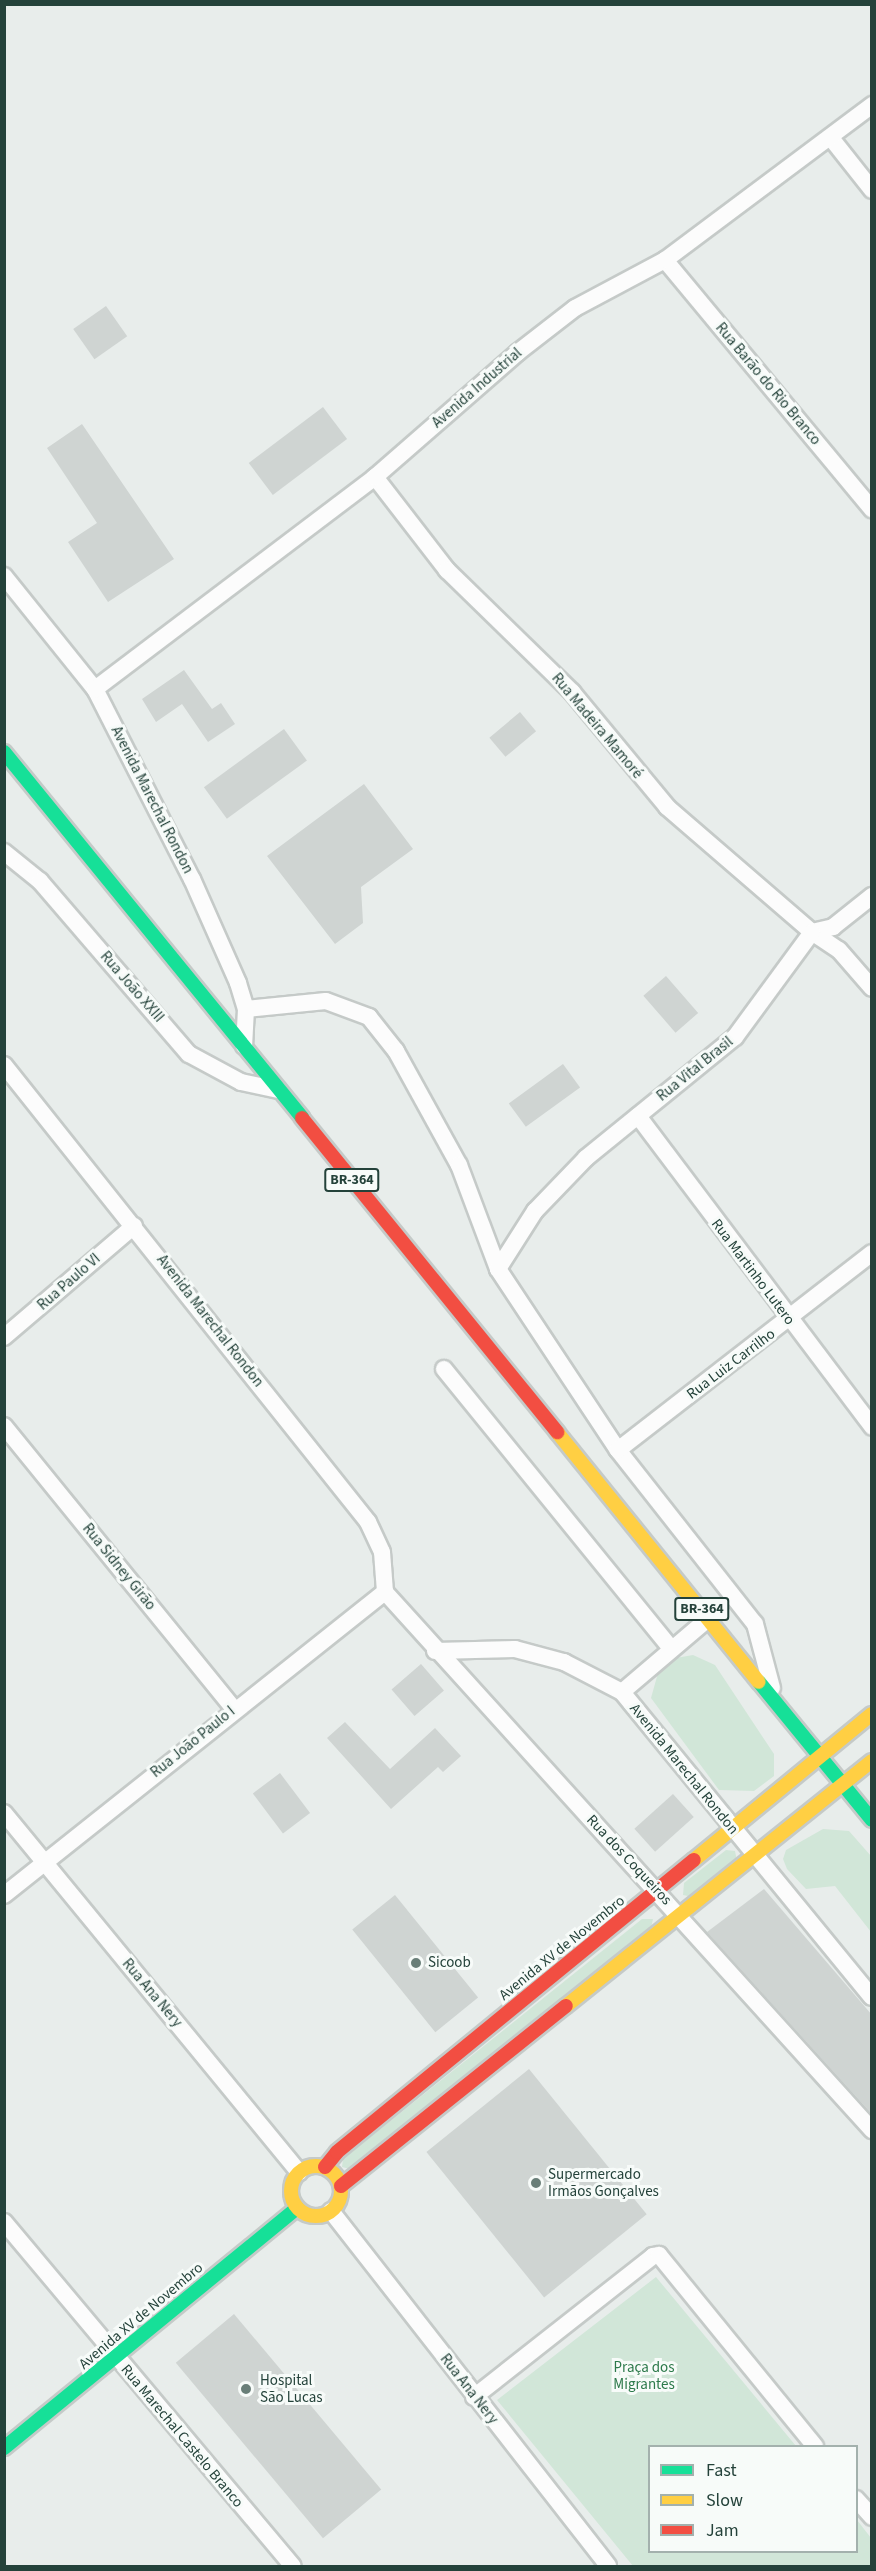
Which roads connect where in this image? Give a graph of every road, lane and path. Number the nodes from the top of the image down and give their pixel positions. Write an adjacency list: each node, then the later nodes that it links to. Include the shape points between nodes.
1 (872, 105): 2 (street, Avenida Industrial)
2 (831, 138): 3 (street); 4 (street, Avenida Industrial)
3 (872, 190)
4 (665, 260): 5 (street, Avenida Industrial, via 575,308 517,353); 6 (street, Rua Barão do Rio Branco)
5 (375, 477): 8 (street, Avenida Industrial); 12 (street, Rua Madeira Mamoré, via 447,570 572,692 667,807)
6 (872, 509)
7 (4, 576): 8 (street, Avenida Marechal Rondon)
8 (95, 688): 14 (street, Avenida Marechal Rondon, via 213,920)
9 (4, 752): 15 (main road, BR-364)
10 (4, 852): 17 (street, Rua João XXIII, via 40,881 189,1054 241,1082)
11 (872, 896): 12 (street, via 833,927)
12 (812, 932): 13 (street, Rua Madeira Mamoré, via 839,950); 18 (street, Rua Vital Brasil, via 735,1037)
13 (872, 988)
14 (246, 1009): 15 (street, Avenida Marechal Rondon); 21 (street, via 326,1001 369,1017 396,1050 459,1165)
15 (243, 1048): 17 (main road, BR-364)
16 (4, 1065): 19 (street, Avenida Marechal Rondon)
17 (280, 1091): 29 (main road, BR-364)
18 (638, 1116): 21 (street, Rua Vital Brasil, via 586,1158 535,1211); 22 (street, Rua Martinho Lutero)
19 (134, 1226): 23 (street, Rua Paulo VI); 28 (street, Avenida Marechal Rondon, via 368,1522 382,1552)
20 (872, 1253): 22 (street, Rua Luiz Carrilho)
21 (498, 1269): 27 (street)
22 (788, 1320): 26 (street, Rua Martinho Lutero); 27 (street, Rua Luiz Carrilho)
23 (4, 1337)
24 (444, 1369): 30 (street)
25 (4, 1425): 34 (street, Rua Sidney Girão)
26 (872, 1427)
27 (618, 1450): 33 (street, via 755,1624)
28 (385, 1592): 31 (street, Rua dos Coqueiros); 34 (street, Rua João Paulo I)
29 (709, 1617): 30 (street); 33 (main road, BR-364)
30 (671, 1648): 32 (street)
31 (435, 1651): 32 (street, Avenida Marechal Rondon, via 515,1649 572,1665); 44 (street, Rua dos Coqueiros)
32 (622, 1692): 41 (street, Avenida Marechal Rondon)
33 (774, 1698): 36 (main road, BR-364)
34 (234, 1708): 43 (street, Rua João Paulo I)
35 (872, 1714): 36 (main road, Avenida XV de Novembro)
36 (821, 1756): 38 (main road, BR-364); 41 (main road, Avenida XV de Novembro)
37 (872, 1761): 38 (main road)
38 (845, 1785): 40 (main road, BR-364); 42 (main road)
39 (4, 1813): 43 (street, Rua Ana Nery)
40 (872, 1820)
41 (733, 1830): 42 (street, Avenida Marechal Rondon); 44 (main road, Avenida XV de Novembro)
42 (755, 1856): 46 (main road); 47 (street, Avenida Marechal Rondon)
43 (44, 1863): 45 (street, Rua João Paulo I); 50 (street, Rua Ana Nery)
44 (658, 1890): 46 (street, Rua dos Coqueiros); 49 (main road, Avenida XV de Novembro, via 338,2152)
45 (4, 1895)
46 (680, 1916): 48 (street, Rua dos Coqueiros); 51 (main road)
47 (872, 1997)
48 (872, 2130)
49 (325, 2167): 50 (main road, via 312,2166); 51 (main road, via 336,2174)
50 (299, 2172): 52 (main road, via 291,2193)
51 (341, 2186): 53 (main road, via 340,2200)
52 (297, 2208): 53 (main road, via 317,2216); 55 (main road, Avenida XV de Novembro)
53 (331, 2211): 56 (street, Rua Ana Nery)
54 (4, 2222): 55 (street, Rua Marechal Castelo Branco)
55 (116, 2358): 58 (main road, Avenida XV de Novembro); 61 (street, Rua Marechal Castelo Branco)
56 (474, 2397): 57 (street, via 659,2255); 62 (street, Rua Ana Nery)
57 (814, 2445)
58 (4, 2448)
59 (858, 2501): 60 (street)
60 (872, 2517)
61 (293, 2566)
62 (608, 2566)

